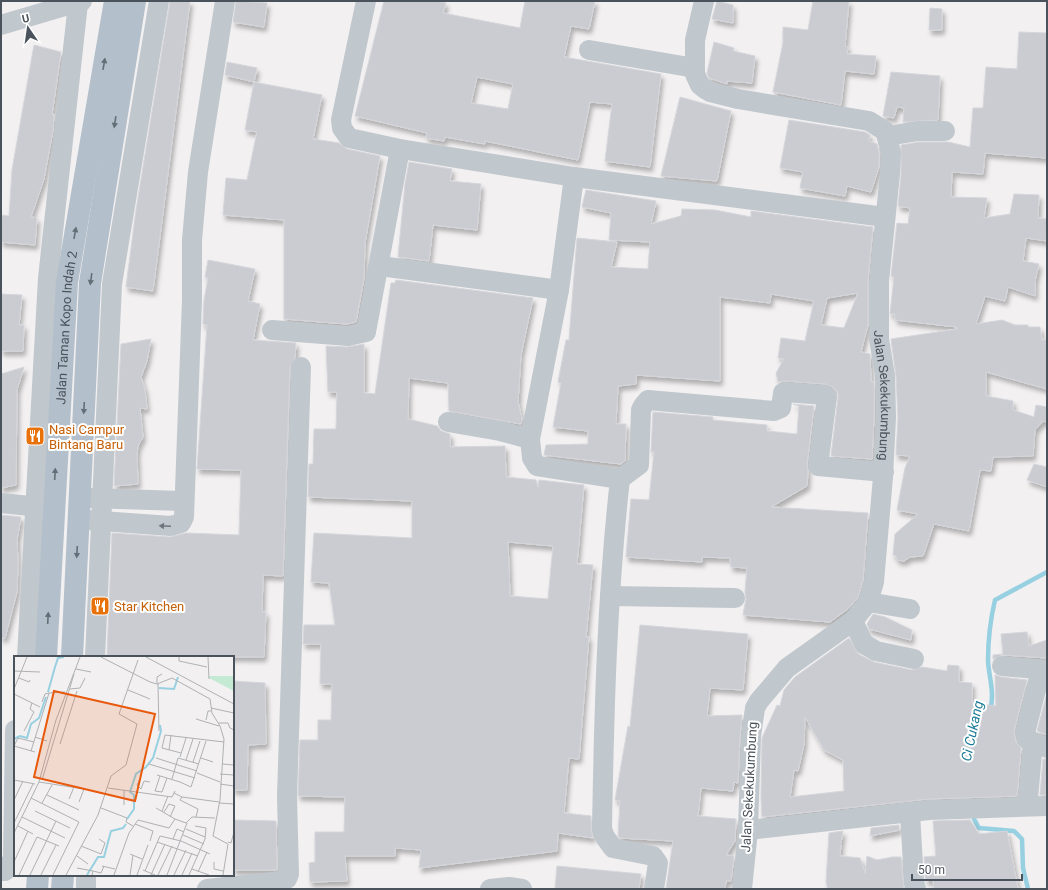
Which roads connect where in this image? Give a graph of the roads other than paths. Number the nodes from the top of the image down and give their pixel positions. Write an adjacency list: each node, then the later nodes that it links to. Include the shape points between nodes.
1 (115, 1): 11 (main road, Jalan Taman Kopo Indah 2, one-way to 1)
2 (135, 1): 12 (main road, Jalan Taman Kopo Indah 2)
3 (159, 1): 27 (street, via 112,284)
4 (225, 1): 28 (street, via 198,172 192,240 192,300)
5 (366, 1): 15 (street, via 342,113 342,128 349,138)
6 (704, 1): 10 (street, via 696,40)
7 (80, 2): 8 (street); 30 (street, via 48,278)
8 (1, 24)
9 (589, 50): 10 (street)
10 (694, 68): 14 (street, via 700,85 710,92 869,121 880,127)
11 (99, 89): 12 (main road); 30 (main road, Jalan Taman Kopo Indah 2, one-way to 11, via 67,282)
12 (121, 89): 26 (main road, Jalan Taman Kopo Indah 2, one-way to 26, via 90,283)
13 (945, 131): 14 (street, via 918,131)
14 (888, 136): 17 (street, Jalan Sekekukumbung, via 891,152)
15 (400, 149): 16 (street); 18 (street)
16 (574, 177): 17 (street); 19 (street)
17 (885, 217): 24 (street, Jalan Sekekukumbung, via 879,281 879,338 886,394)
18 (380, 266): 19 (street); 20 (street, via 366,332 348,336)
19 (559, 290): 23 (street)
20 (272, 330)
21 (301, 367): 58 (street, via 287,796 289,874 287,879 282,881)
22 (448, 422): 23 (street)
23 (530, 439): 25 (street, via 532,458 537,466)
24 (884, 472): 25 (street, via 818,466 827,397 785,392 781,408 774,412 648,400 641,410 639,465); 35 (street, Jalan Sekekukumbung, via 874,582)
25 (620, 479): 33 (street)
26 (80, 497): 27 (street); 31 (main road, Jalan Taman Kopo Indah 2)
27 (101, 498): 28 (street); 32 (street)
28 (183, 501): 32 (street, one-way to 32, via 184,517 177,525)
29 (1, 503): 30 (street)
30 (44, 507): 38 (street); 39 (main road, Jalan Taman Kopo Indah 2, one-way to 30)
31 (78, 519): 32 (street); 40 (main road, Jalan Taman Kopo Indah 2, one-way to 40)
32 (100, 521): 41 (street)
33 (610, 596): 34 (street); 61 (street, via 602,829 604,837 613,848 653,856 656,859 658,863)
34 (735, 598)
35 (868, 602): 36 (street); 37 (street, Jalan Sekekukumbung)
36 (910, 609)
37 (853, 621): 42 (street, via 864,644 876,652); 50 (street, Jalan Sekekukumbung, via 787,668 755,708 751,736)
38 (27, 656)
39 (46, 656)
40 (72, 656)
41 (95, 656)
42 (914, 659)
43 (1002, 666): 44 (street)
44 (1044, 670): 45 (street, via 1025,733 1027,739)
45 (1040, 745): 47 (street)
46 (14, 794): 51 (street, via 13,859 5,871)
47 (1028, 798)
48 (1047, 806): 49 (street, via 929,810)
49 (910, 813): 50 (street); 63 (street)
50 (748, 830): 62 (street, Jalan Sekekukumbung)
51 (1, 871)
52 (38, 876): 55 (main road)
53 (63, 876): 56 (main road)
54 (86, 876): 57 (street)
55 (37, 889)
56 (62, 889)
57 (86, 889)
58 (207, 889)
59 (490, 889): 60 (street, via 509,886)
60 (522, 889)
61 (654, 889)
62 (742, 889)
63 (916, 889)

